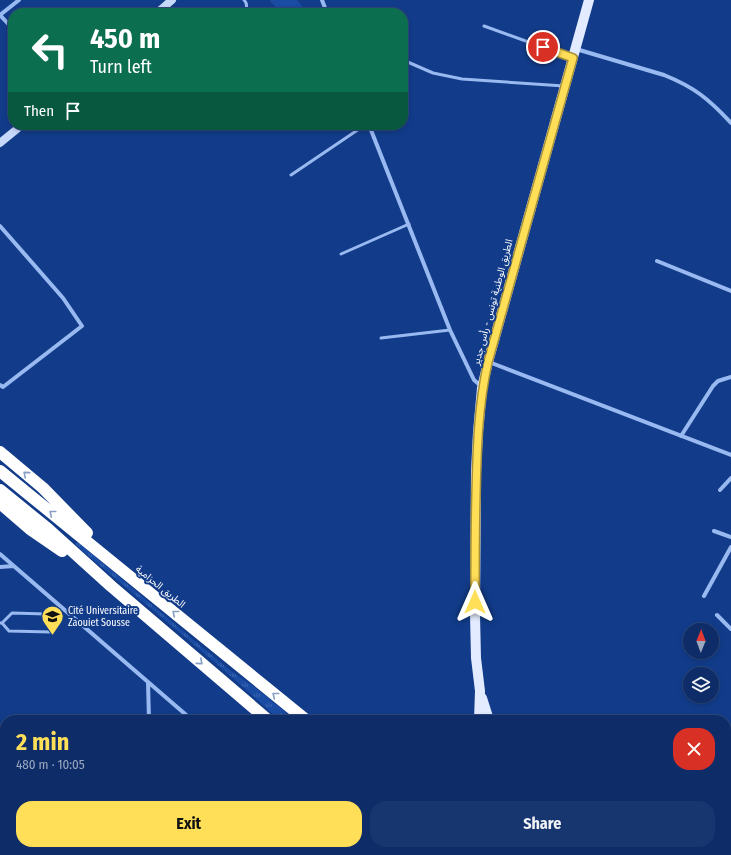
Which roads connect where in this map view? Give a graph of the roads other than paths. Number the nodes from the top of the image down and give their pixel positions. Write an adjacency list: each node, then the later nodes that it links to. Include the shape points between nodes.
1 (19, 0): 4 (street)
2 (172, 0): 5 (main road)
3 (589, 0): 10 (main road, الطريق الوطنية تونس - رأس جدير)
4 (9, 8)
5 (162, 8)
6 (8, 9): 7 (street)
7 (0, 15): 8 (street)
8 (8, 24)
9 (484, 26): 10 (lane)
10 (574, 53): 12 (main road, الطريق الوطنية تونس - رأس جدير); 13 (street, via 678,80 701,94)
11 (408, 62): 12 (lane, via 433,73 462,79)
12 (565, 86): 26 (main road, الطريق الوطنية تونس - رأس جدير)
13 (731, 123)
14 (16, 130): 17 (main road)
15 (358, 130): 18 (lane)
16 (371, 130): 19 (street)
17 (0, 143)
18 (291, 175)
19 (409, 224): 21 (lane); 24 (street)
20 (0, 226): 28 (street, via 63,298 82,326 3,387)
21 (341, 254)
22 (657, 260): 23 (street)
23 (731, 291)
24 (450, 330): 25 (lane); 29 (street, via 474,380)
25 (381, 338)
26 (488, 362): 29 (main road, الطريق الوطنية تونس - رأس جدير); 30 (street)
27 (731, 378): 30 (street, via 723,378 713,386)
28 (0, 384)
29 (482, 388): 51 (main road, الطريق الوطنية تونس - رأس جدير, via 475,533 476,658)
30 (681, 436): 32 (street)
31 (0, 452): 44 (highway, one-way to 31, via 43,488)
32 (731, 455)
33 (0, 471): 44 (highway, الطريق الحزامية, one-way to 33)
34 (731, 478): 36 (street)
35 (0, 490): 45 (highway)
36 (720, 490)
37 (0, 503): 45 (highway, via 30,528)
38 (714, 531): 39 (street)
39 (731, 537)
40 (731, 546): 46 (street)
41 (0, 554): 42 (street)
42 (14, 566): 43 (street); 50 (street)
43 (0, 567)
44 (123, 570): 55 (highway, الطريق الحزامية, one-way to 44)
45 (111, 586): 54 (highway, one-way to 54)
46 (704, 596)
47 (717, 615): 49 (street)
48 (1, 623): 48 (lane, via 12,613 46,614 58,619 52,632 9,631)
49 (730, 625)
50 (148, 682): 52 (street); 53 (street)
51 (480, 691): 56 (main road, الطريق الوطنية تونس - رأس جدير); 57 (main road, الطريق الوطنية تونس - رأس جدير)
52 (149, 715)
53 (186, 715)
54 (262, 715)
55 (300, 715)
56 (479, 715)
57 (487, 715)

